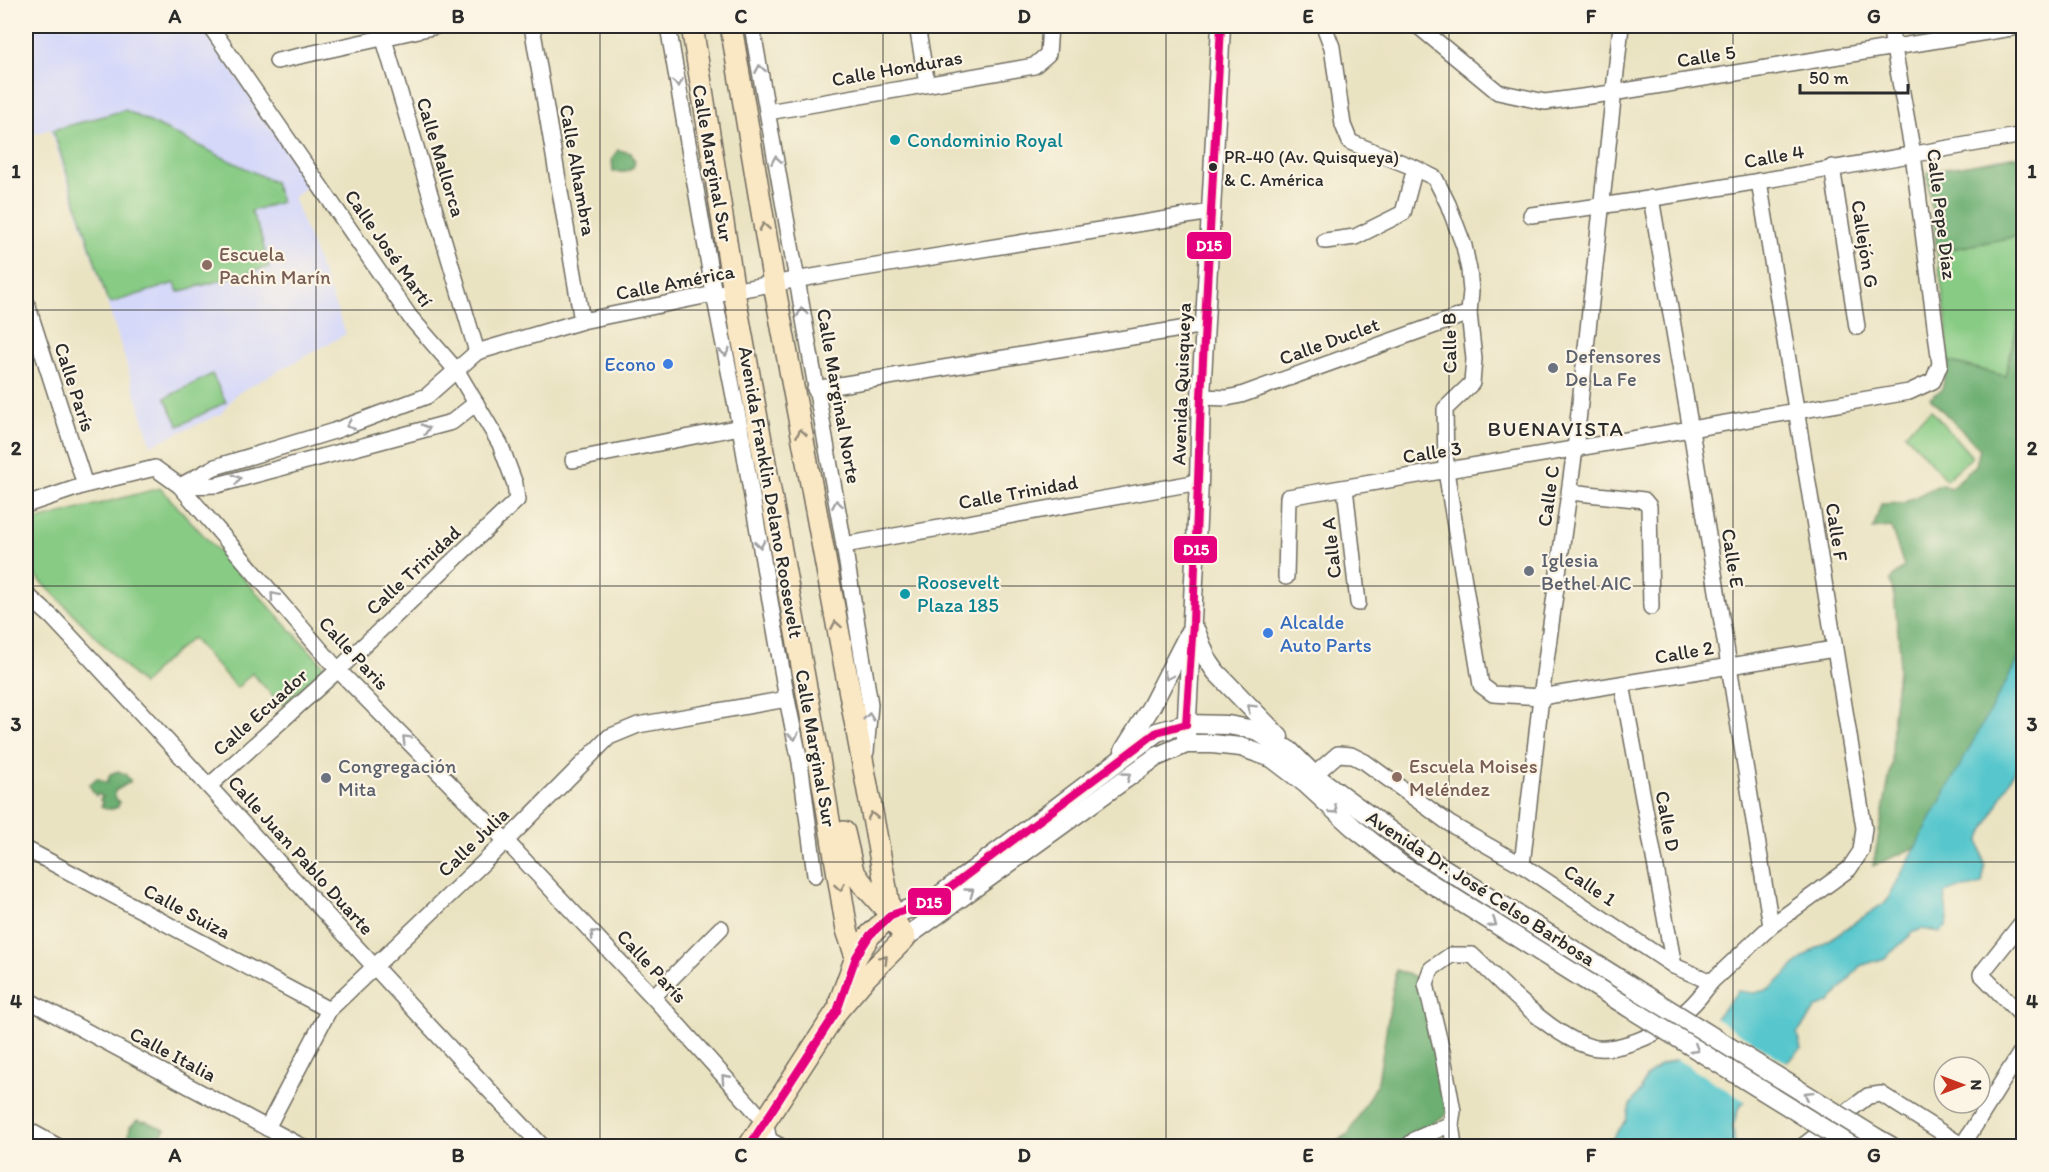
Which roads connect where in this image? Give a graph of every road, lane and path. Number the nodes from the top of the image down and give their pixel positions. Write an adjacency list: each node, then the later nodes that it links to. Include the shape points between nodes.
1 (210, 26): 41 (street, Calle José Martí, via 410,317)
2 (437, 26): 16 (street)
3 (532, 26): 37 (street, Calle Alhambra)
4 (668, 26): 34 (street, Calle Marginal Sur, one-way to 34)
5 (692, 26): 34 (main road, Avenida Franklin Delano Roosevelt)
6 (731, 26): 33 (main road, Avenida Franklin Delano Roosevelt, one-way to 6)
7 (753, 26): 21 (street, Calle Marginal Norte, one-way to 7)
8 (917, 26): 19 (street)
9 (1050, 26): 19 (street, Calle Honduras, via 1048,54 1034,66)
10 (1221, 26): 29 (street, Avenida Quisqueya)
11 (1324, 26): 25 (street, Calle B, via 1332,47 1343,125 1350,142)
12 (1418, 26): 20 (street, Calle 5, via 1498,92 1545,102)
13 (1621, 26): 20 (street, Calle C)
14 (1890, 26): 17 (street, Calle Pepe Díaz)
15 (2024, 26): 17 (street, Calle 5)
16 (382, 32): 18 (street); 40 (street, Calle Mallorca)
17 (1895, 47): 20 (street, Calle 5); 23 (street, Calle Pepe Díaz)
18 (277, 62)
19 (927, 84): 21 (street, Calle Honduras)
20 (1612, 93): 28 (street, Calle C)
21 (768, 112): 32 (street, Calle Marginal Norte, one-way to 21)
22 (2024, 135): 23 (street, Calle 4)
23 (1913, 154): 24 (street, Calle 4); 43 (street, Calle Pepe Díaz, via 1940,364 1932,381)
24 (1832, 167): 26 (street, Calle 4); 39 (street, Callejón G)
25 (1415, 168): 31 (street, via 1403,213 1355,237); 36 (street, Calle B, via 1435,178 1464,246 1471,291)
26 (1759, 181): 27 (street, Calle 4); 46 (street, Calle F)
27 (1651, 198): 28 (street, Calle 4); 48 (street, Calle E)
28 (1600, 206): 30 (street, Calle 4); 49 (street, Calle C)
29 (1211, 212): 32 (street, Calle América); 38 (street, Avenida Quisqueya)
30 (1531, 215)
31 (1325, 241)
32 (797, 280): 33 (street, Calle América); 42 (street, Calle Marginal Norte, one-way to 32)
33 (774, 284): 34 (street, Calle América); 76 (main road, Avenida Franklin Delano Roosevelt, one-way to 33)
34 (724, 293): 37 (street, Calle América); 47 (street, Calle Marginal Sur, one-way to 47); 74 (main road, Avenida Franklin Delano Roosevelt)
35 (26, 301): 53 (street, Calle París)
36 (1469, 313): 44 (street, Calle Duclet, via 1241,395); 51 (street, Calle B, via 1472,383 1445,409)
37 (582, 321): 40 (street, Calle América)
38 (1205, 325): 42 (street); 44 (street, Avenida Quisqueya)
39 (1857, 327)
40 (477, 352): 41 (street, Calle América)
41 (457, 371): 45 (street, Calle José Martí); 54 (street, Calle América, one-way to 54, via 427,396 334,431 214,467)
42 (816, 388): 59 (street, Calle Marginal Norte, one-way to 42)
43 (1909, 392): 46 (street, Calle 3)
44 (1201, 396): 52 (street, Avenida Quisqueya)
45 (476, 403): 54 (street, one-way to 45, via 217,485 452,422); 57 (street, Calle José Martí, via 500,444)
46 (1796, 411): 48 (street, Calle 3); 65 (street, Calle F)
47 (740, 427): 50 (street); 70 (street, Calle Marginal Sur, one-way to 70)
48 (1691, 430): 49 (street, Calle 3); 66 (street, Calle E)
49 (1575, 449): 51 (street, Calle 3); 56 (street, Calle C)
50 (573, 460)
51 (1446, 471): 55 (street, Calle 3); 69 (street, Calle B, via 1481,685 1493,694)
52 (1199, 483): 59 (street, Calle Trinidad); 64 (street, Avenida Quisqueya)
53 (85, 485): 54 (street, via 155,468); 58 (street)
54 (180, 486): 67 (street, Calle Paris, one-way to 54)
55 (1346, 488): 60 (street, Calle 3, via 1288,497); 62 (street, Calle A)
56 (1570, 492): 63 (street, via 1644,500 1649,506); 69 (street, Calle C)
57 (517, 500): 67 (street, Calle Trinidad)
58 (26, 505)
59 (844, 545): 76 (street, Calle Marginal Norte, one-way to 59, via 870,704)
60 (1286, 577)
61 (26, 594): 78 (street, Calle Juan Pablo Duarte)
62 (1358, 603)
63 (1651, 607)
64 (1193, 623): 71 (street, Avenida Quisqueya); 73 (street, one-way to 64, via 1216,672); 75 (street, one-way to 75, via 1151,707)
65 (1834, 649): 66 (street, Calle 2); 85 (street, Calle F, via 1864,828 1861,852 1849,869)
66 (1729, 665): 68 (street, Calle 2); 85 (street, Calle E)
67 (338, 670): 78 (street, Calle Ecuador); 79 (street, Calle Paris, one-way to 67)
68 (1622, 684): 69 (street, Calle 2); 90 (street, Calle D)
69 (1541, 697): 81 (street, Calle C)
70 (787, 699): 74 (street, Calle Marginal Sur, one-way to 74); 79 (street, Calle Julia, via 638,725 609,736)
71 (1186, 724): 72 (street, Avenida Quisqueya); 73 (street, Avenida Dr. José Celso Barbosa, via 1255,730); 75 (street, Avenida Dr. José Celso Barbosa, via 1157,732)
72 (1186, 744): 77 (street, Avenida Dr. José Celso Barbosa, via 1241,747 1272,758); 87 (street, Avenida Dr. José Celso Barbosa, one-way to 72, via 1131,774)
73 (1290, 751): 77 (street, Avenida Dr. José Celso Barbosa)
74 (809, 760): 82 (street, Calle Marginal Sur); 83 (main road, via 837,802 854,871); 88 (main road, Avenida Franklin Delano Roosevelt, one-way to 88)
75 (1116, 761): 83 (street, Avenida Dr. José Celso Barbosa, via 932,901)
76 (864, 776): 83 (main road, Avenida Franklin Delano Roosevelt, one-way to 76)
77 (1310, 779): 81 (street, Calle 1, via 1338,754 1351,754 1450,824); 110 (street, Avenida Dr. José Celso Barbosa, one-way to 110, bridge, via 1353,827 1400,864); 111 (street, Avenida Dr. José Celso Barbosa, one-way to 77, bridge, via 1426,857)
78 (210, 785): 89 (street, Calle Juan Pablo Duarte)
79 (506, 841): 89 (street, Calle Julia); 92 (street, Calle París, one-way to 79)
80 (26, 849): 94 (street, Calle Suiza)
81 (1522, 865): 90 (street, Calle 1)
82 (816, 875)
83 (891, 915): 87 (main road); 88 (main road, Avenida Dr. José Celso Barbosa, via 870,935)
84 (2024, 920): 96 (street, via 1981,974)
85 (1772, 926): 91 (street)
86 (721, 928): 92 (street)
87 (905, 938): 95 (main road, Avenida Dr. José Celso Barbosa, one-way to 87)
88 (856, 957): 95 (main road, Avenida Dr. José Celso Barbosa)
89 (373, 966): 94 (street, Calle Julia); 104 (street, Calle Juan Pablo Duarte)
90 (1674, 966): 91 (street, Calle 1)
91 (1711, 982): 99 (street, via 1687,1012 1648,1037 1593,1048 1554,1028 1472,955 1451,955 1431,969 1426,984 1453,1111)
92 (652, 997): 98 (street, Calle París, one-way to 92)
93 (26, 999): 100 (street, Calle Italia)
94 (328, 1010): 100 (street, Calle Julia)
95 (837, 1011): 98 (main road, Avenida Dr. José Celso Barbosa)
96 (2024, 1018)
97 (2024, 1047): 112 (street)
98 (765, 1122): 105 (main road, Avenida Dr. José Celso Barbosa); 106 (street, Calle París, via 769,1140)
99 (1451, 1124): 107 (street); 108 (street)
100 (267, 1128): 103 (street, Calle Italia)
101 (26, 1129): 102 (street)
102 (57, 1146)
103 (301, 1146)
104 (542, 1146)
105 (749, 1146)
106 (780, 1146)
107 (1408, 1146)
108 (1454, 1146)
109 (1803, 1146): 112 (street, via 1868,1096 1881,1094)
110 (1852, 1146)
111 (1891, 1146)
112 (1963, 1146)

